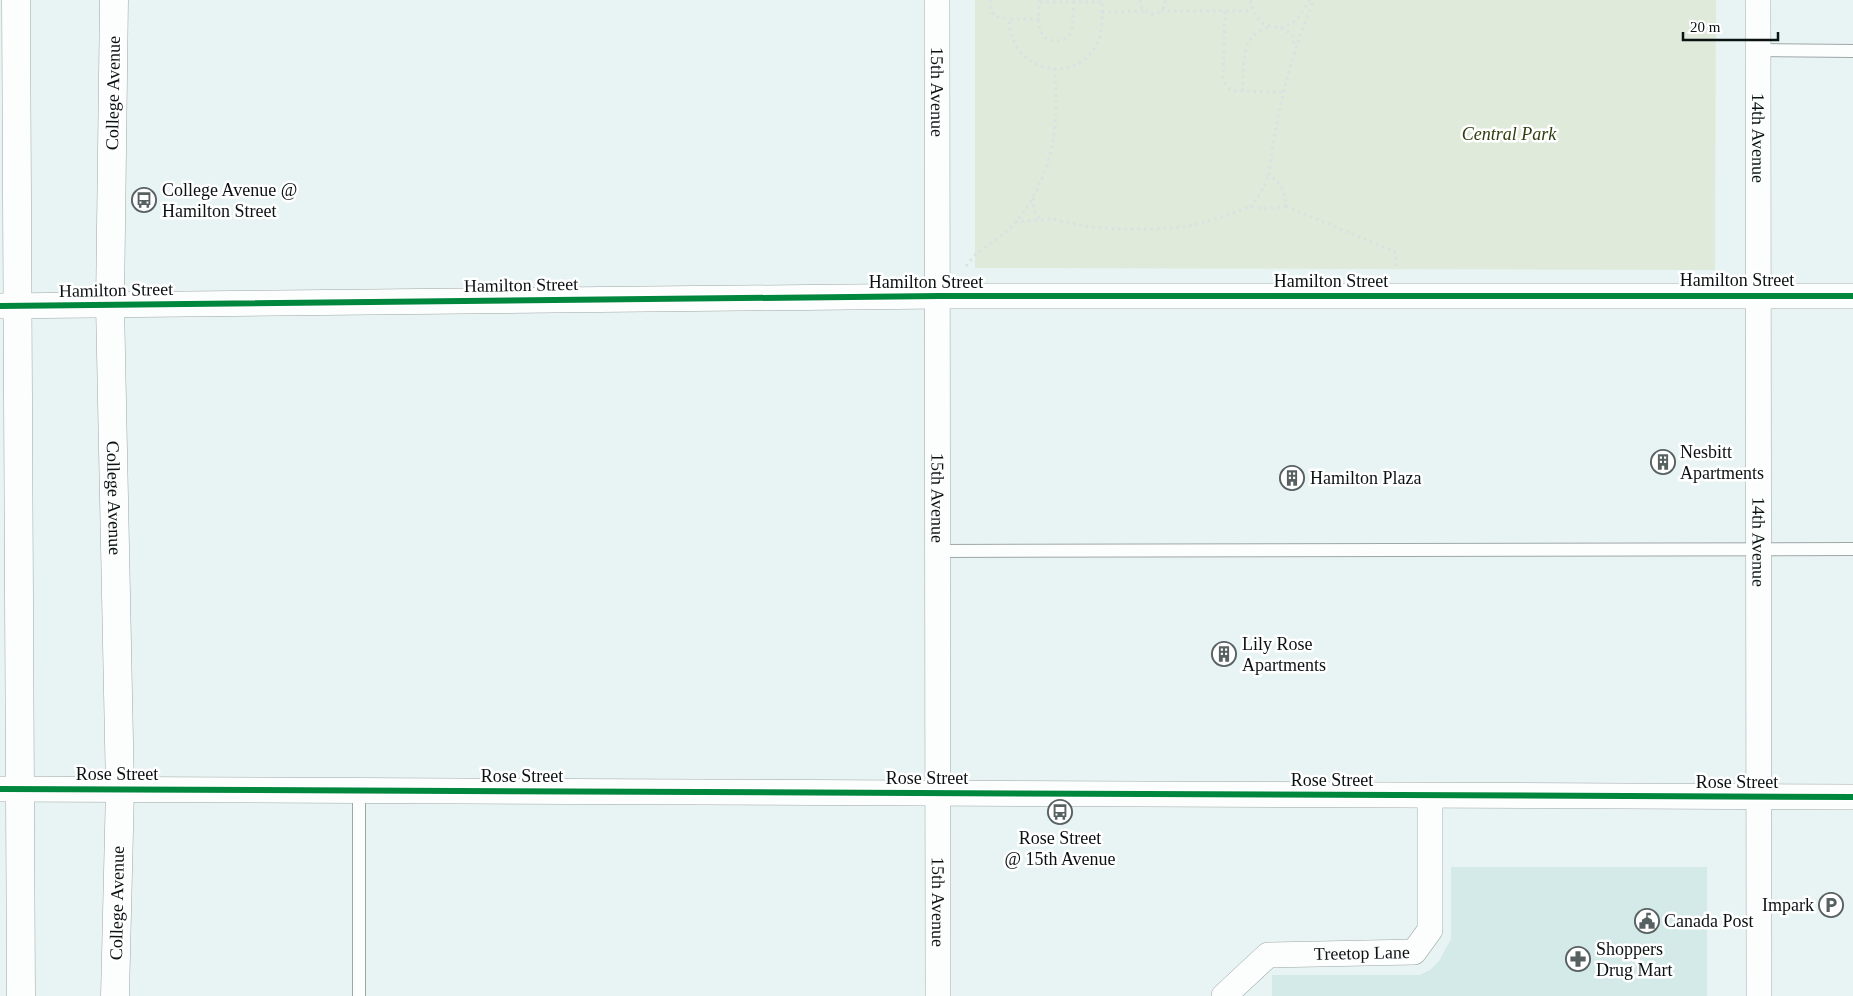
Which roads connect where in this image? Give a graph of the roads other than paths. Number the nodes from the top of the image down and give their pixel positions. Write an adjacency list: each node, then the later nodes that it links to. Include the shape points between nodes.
1 (16, 0): 11 (main road)
2 (114, 0): 10 (main road, College Avenue)
3 (937, 0): 8 (street, 15th Avenue)
4 (1758, 0): 5 (street, 14th Avenue)
5 (1758, 50): 6 (lane); 7 (street, 14th Avenue)
6 (1853, 51)
7 (1759, 295): 8 (street, Hamilton Street); 9 (street, Hamilton Street); 12 (street, 14th Avenue)
8 (938, 296): 10 (street, Hamilton Street); 14 (street, 15th Avenue)
9 (1853, 296)
10 (110, 304): 11 (street, Hamilton Street); 16 (main road, College Avenue)
11 (8, 306): 15 (main road)
12 (1759, 549): 13 (lane); 14 (lane); 20 (street, 14th Avenue)
13 (1853, 549)
14 (938, 551): 18 (street, 15th Avenue)
15 (10, 789): 16 (street, Rose Street); 22 (main road)
16 (120, 790): 17 (street, Rose Street); 23 (main road, College Avenue)
17 (358, 790): 18 (street, Rose Street); 24 (lane)
18 (938, 793): 19 (street, Rose Street); 25 (street, 15th Avenue)
19 (1430, 796): 20 (street, Rose Street); 26 (street, Treetop Lane, via 1430,930 1414,952 1268,955)
20 (1759, 797): 21 (street, Rose Street); 27 (street, 14th Avenue)
21 (1853, 797)
22 (21, 996)
23 (115, 996)
24 (358, 996)
25 (938, 996)
26 (1224, 996)
27 (1759, 996)

